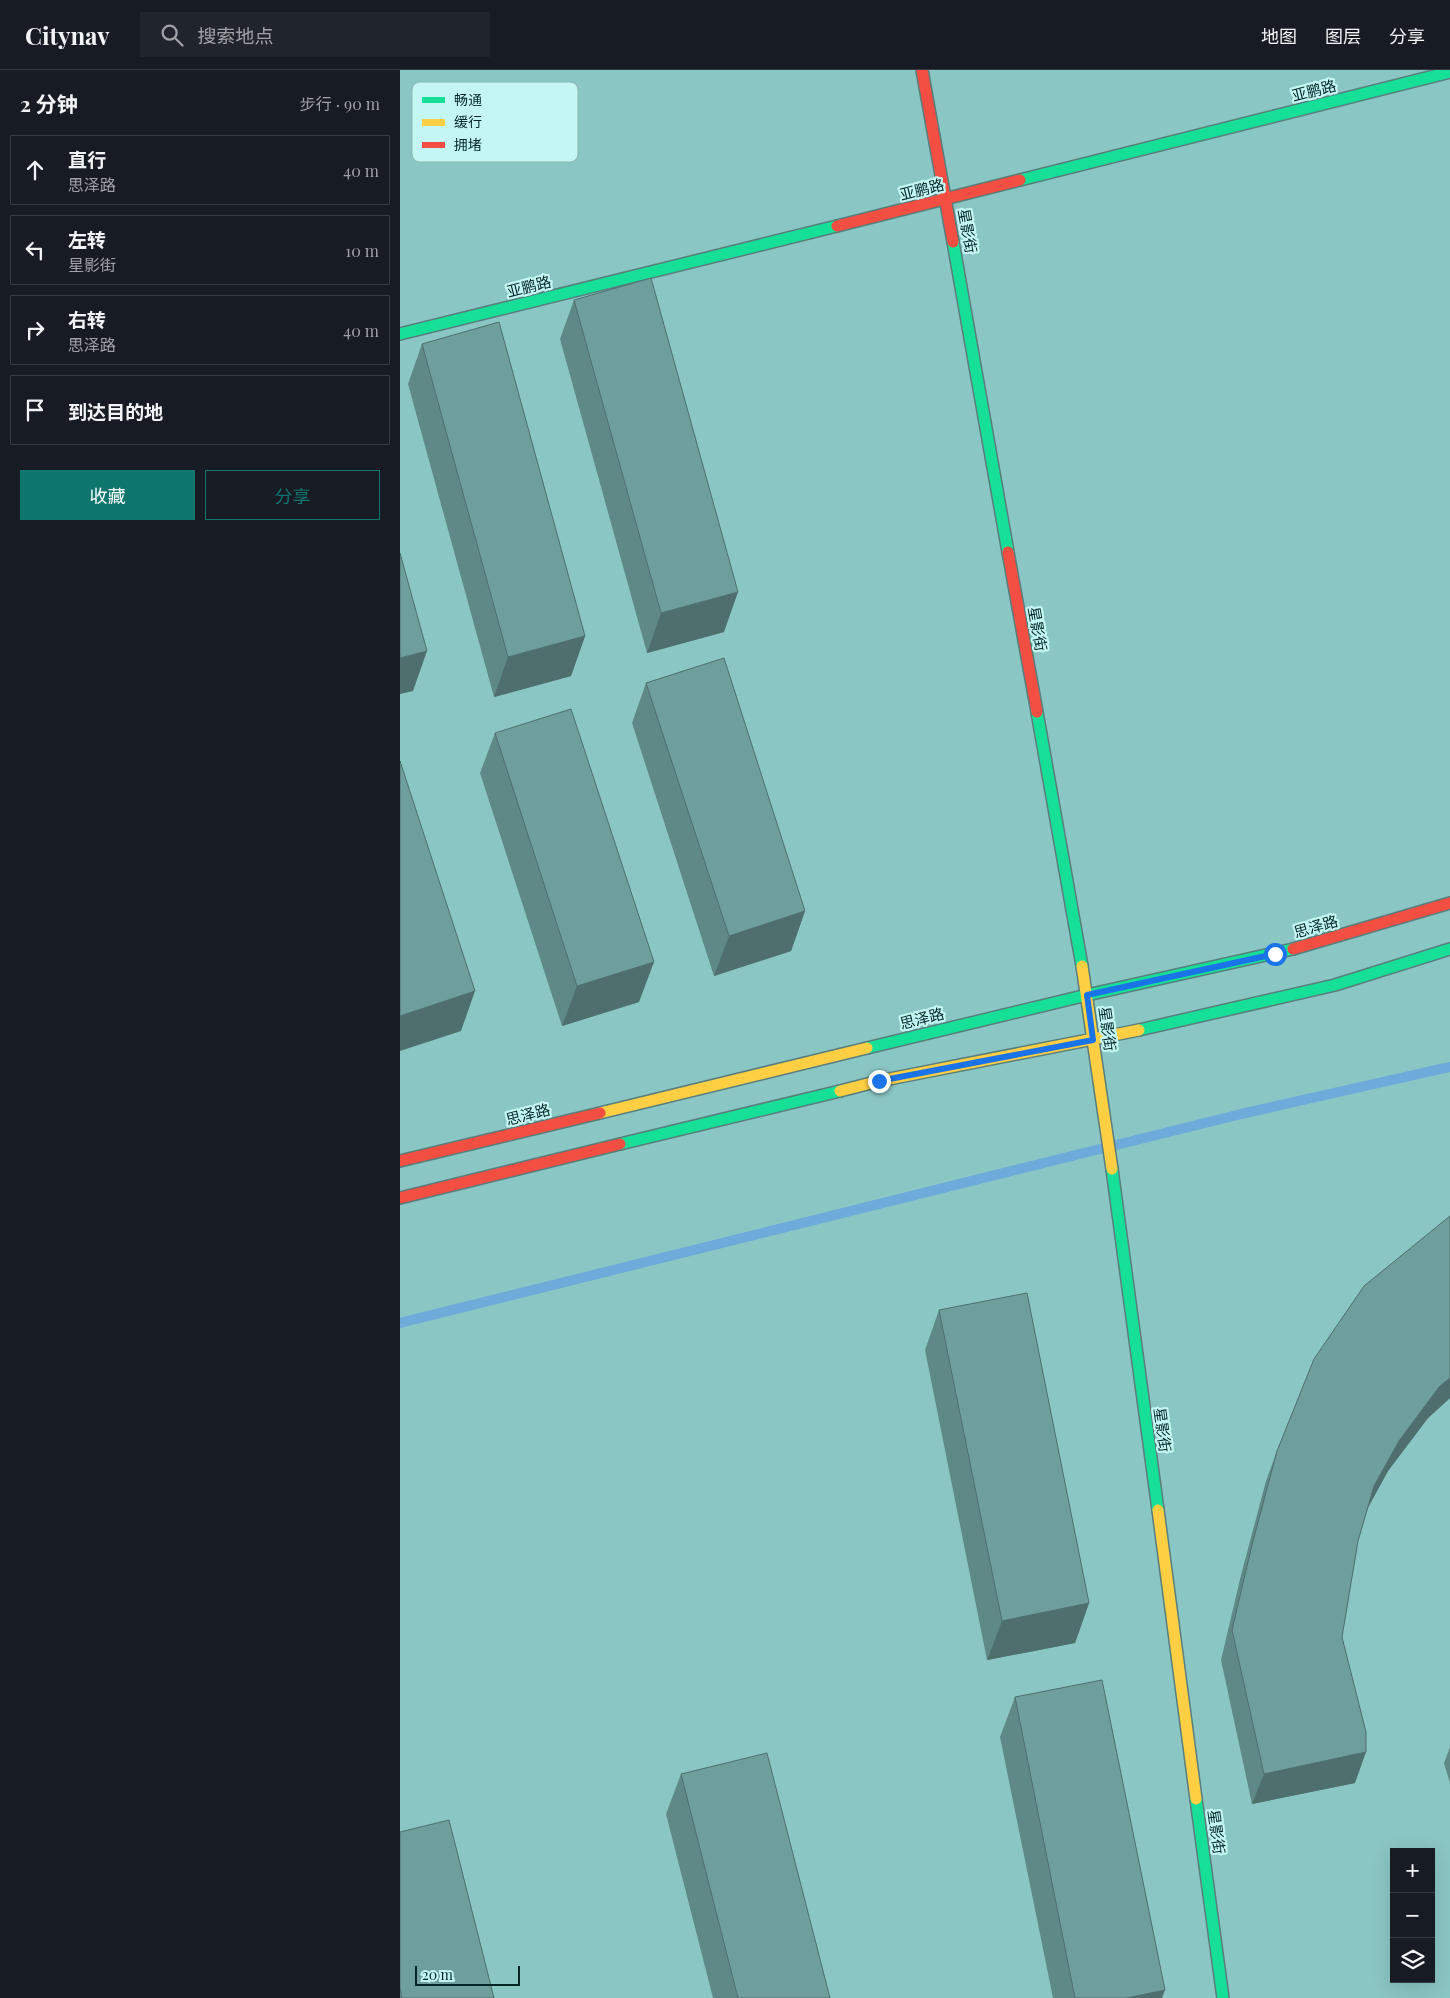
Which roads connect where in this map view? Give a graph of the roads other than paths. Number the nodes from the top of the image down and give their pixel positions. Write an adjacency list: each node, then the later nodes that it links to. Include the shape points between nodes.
1 (922, 70): 3 (street, 星影街)
2 (1450, 72): 3 (street, 亚鹏路)
3 (946, 199): 4 (street, 亚鹏路); 7 (street, 星影街)
4 (400, 334)
5 (1450, 903): 7 (street, 思泽路, via 1275,954)
6 (1450, 949): 8 (street, via 1335,985)
7 (1087, 995): 8 (street, 星影街); 9 (street, 思泽路)
8 (1093, 1040): 10 (street, via 879,1081); 11 (street, 星影街)
9 (400, 1161)
10 (400, 1198)
11 (1223, 1998)

